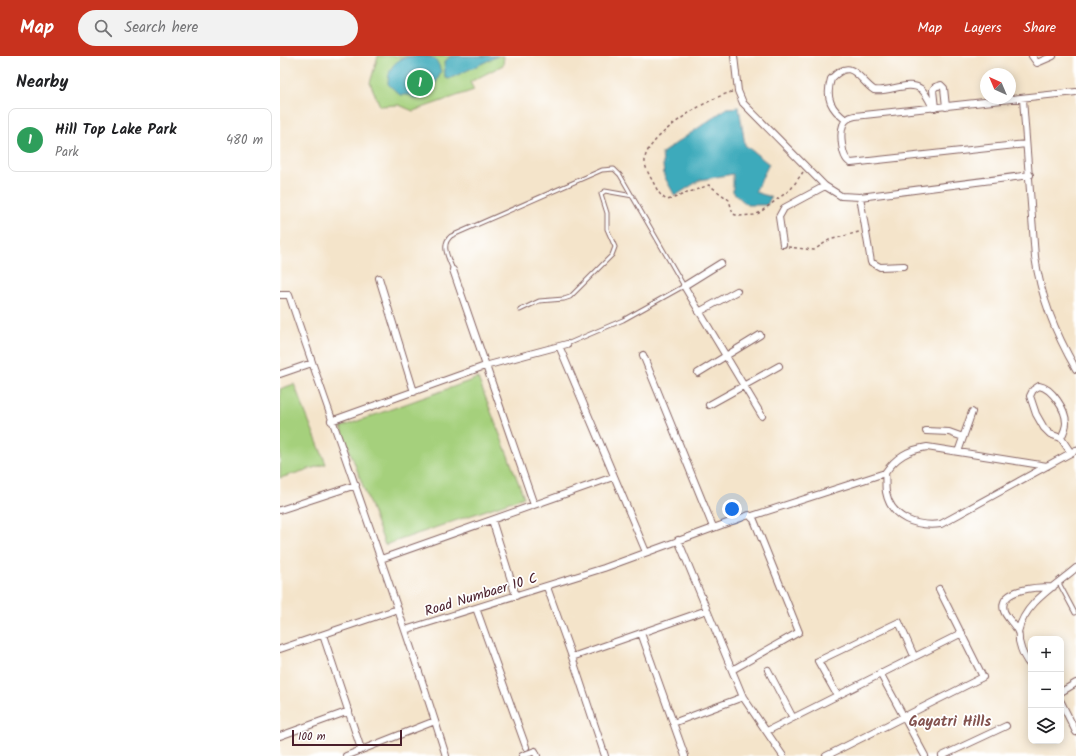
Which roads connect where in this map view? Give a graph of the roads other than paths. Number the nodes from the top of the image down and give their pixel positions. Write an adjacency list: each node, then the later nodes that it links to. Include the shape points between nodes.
1 (734, 56): 11 (street, via 738,91 743,103)
2 (1032, 56): 3 (street, via 1037,63)
3 (1054, 56)
4 (1076, 92): 5 (street)
5 (1024, 99): 6 (street); 9 (street)
6 (946, 107): 7 (street); 7 (street, via 944,88 938,85 933,90)
7 (934, 108): 8 (street, via 856,116); 8 (street, via 924,92 917,87 874,90 857,72 844,70 831,79 828,96 834,109)
8 (846, 120): 9 (street, via 843,125 843,154 851,163)
9 (1026, 144): 10 (street)
10 (1030, 175): 13 (street); 32 (street, via 1035,257 1042,293 1060,341)
11 (825, 186): 13 (street, via 841,196); 14 (street, via 784,208 779,217)
12 (633, 196): 17 (lane, via 618,172 610,168 602,170 451,236 446,240 445,246); 19 (lane); 22 (lane, via 605,191 601,194 607,213 607,229 615,250 578,290 564,299 540,301)
13 (860, 197): 16 (street, via 871,262 880,267)
14 (784, 244)
15 (721, 263): 19 (street)
16 (904, 266)
17 (453, 270): 30 (street)
18 (379, 278): 36 (street)
19 (684, 286): 23 (street); 25 (lane, via 623,320)
20 (737, 291): 23 (street)
21 (280, 295): 29 (street, via 289,295)
22 (520, 310)
23 (699, 312): 28 (street)
24 (760, 335): 28 (street)
25 (568, 344): 26 (street)
26 (560, 348): 30 (street); 48 (street)
27 (643, 355): 54 (street)
28 (726, 356): 33 (street); 35 (street)
29 (312, 363): 34 (street); 40 (street)
30 (485, 366): 36 (street); 50 (street)
31 (779, 366): 35 (street)
32 (1076, 369)
33 (698, 373)
34 (280, 374)
35 (743, 386): 37 (street); 39 (street)
36 (414, 392): 40 (street)
37 (709, 405)
38 (972, 412): 42 (street)
39 (762, 416)
40 (331, 421): 49 (street)
41 (926, 432): 42 (street, via 948,432)
42 (963, 437): 45 (street)
43 (1061, 438): 43 (street, via 1046,431 1036,414 1030,396 1032,390 1039,386 1052,394 1065,415 1066,424); 44 (street)
44 (1073, 451): 46 (street)
45 (958, 452): 46 (street); 47 (street, via 927,447 916,449 898,458)
46 (1047, 466): 47 (street, via 952,519 928,526 910,521 895,509 886,491)
47 (885, 473): 52 (street, Road Numbaer 10 C)
48 (614, 477): 50 (street); 56 (street)
49 (356, 486): 51 (street); 57 (street)
50 (534, 505): 53 (street)
51 (280, 510)
52 (752, 516): 54 (street, Road Numbaer 10 C, via 746,515); 77 (street, via 799,632)
53 (492, 520): 57 (street); 63 (street)
54 (713, 527): 55 (street, Road Numbaer 10 C)
55 (678, 540): 56 (street, Road Numbaer 10 C); 66 (street)
56 (646, 552): 60 (street, Road Numbaer 10 C)
57 (381, 558): 65 (street)
58 (1076, 568): 59 (street)
59 (1059, 583): 61 (street); 67 (lane)
60 (547, 587): 63 (street, Road Numbaer 10 C); 75 (street)
61 (1053, 587): 69 (street, via 1029,607 1020,622); 69 (street, via 1031,587 1011,594 1006,599 1003,609)
62 (939, 589): 71 (street)
63 (516, 596): 64 (street, Road Numbaer 10 C)
64 (476, 608): 68 (street, Road Numbaer 10 C); 94 (street)
65 (398, 609): 68 (street); 72 (street)
66 (707, 610): 70 (street); 77 (street)
67 (1075, 613)
68 (405, 630): 88 (street)
69 (1018, 632): 76 (street)
70 (641, 633): 75 (street); 89 (street)
71 (962, 633): 74 (street); 86 (street, via 983,677)
72 (323, 635): 73 (street); 85 (street)
73 (280, 649)
74 (914, 656): 79 (street); 82 (street, via 899,622 818,661)
75 (572, 657): 100 (street)
76 (1028, 661)
77 (732, 670): 83 (street)
78 (768, 670): 87 (street)
79 (880, 673): 82 (street); 86 (street)
80 (1076, 683): 81 (street)
81 (1064, 690)
82 (838, 695): 87 (street)
83 (743, 697): 89 (street); 91 (street)
84 (1064, 708): 92 (street)
85 (349, 711): 93 (street); 95 (street)
86 (904, 716): 103 (street); 104 (street)
87 (793, 718): 91 (street)
88 (435, 721): 95 (street); 97 (street)
89 (673, 724): 101 (street)
90 (1006, 726): 105 (street)
91 (767, 731): 102 (street)
92 (1076, 732)
93 (280, 736)
94 (526, 747)
95 (361, 749): 96 (street)
96 (346, 756)
97 (446, 756)
98 (522, 756): 99 (street, via 535,752)
99 (537, 756)
100 (604, 756)
101 (685, 756)
102 (783, 756)
103 (826, 756)
104 (924, 756)
105 (942, 756)

